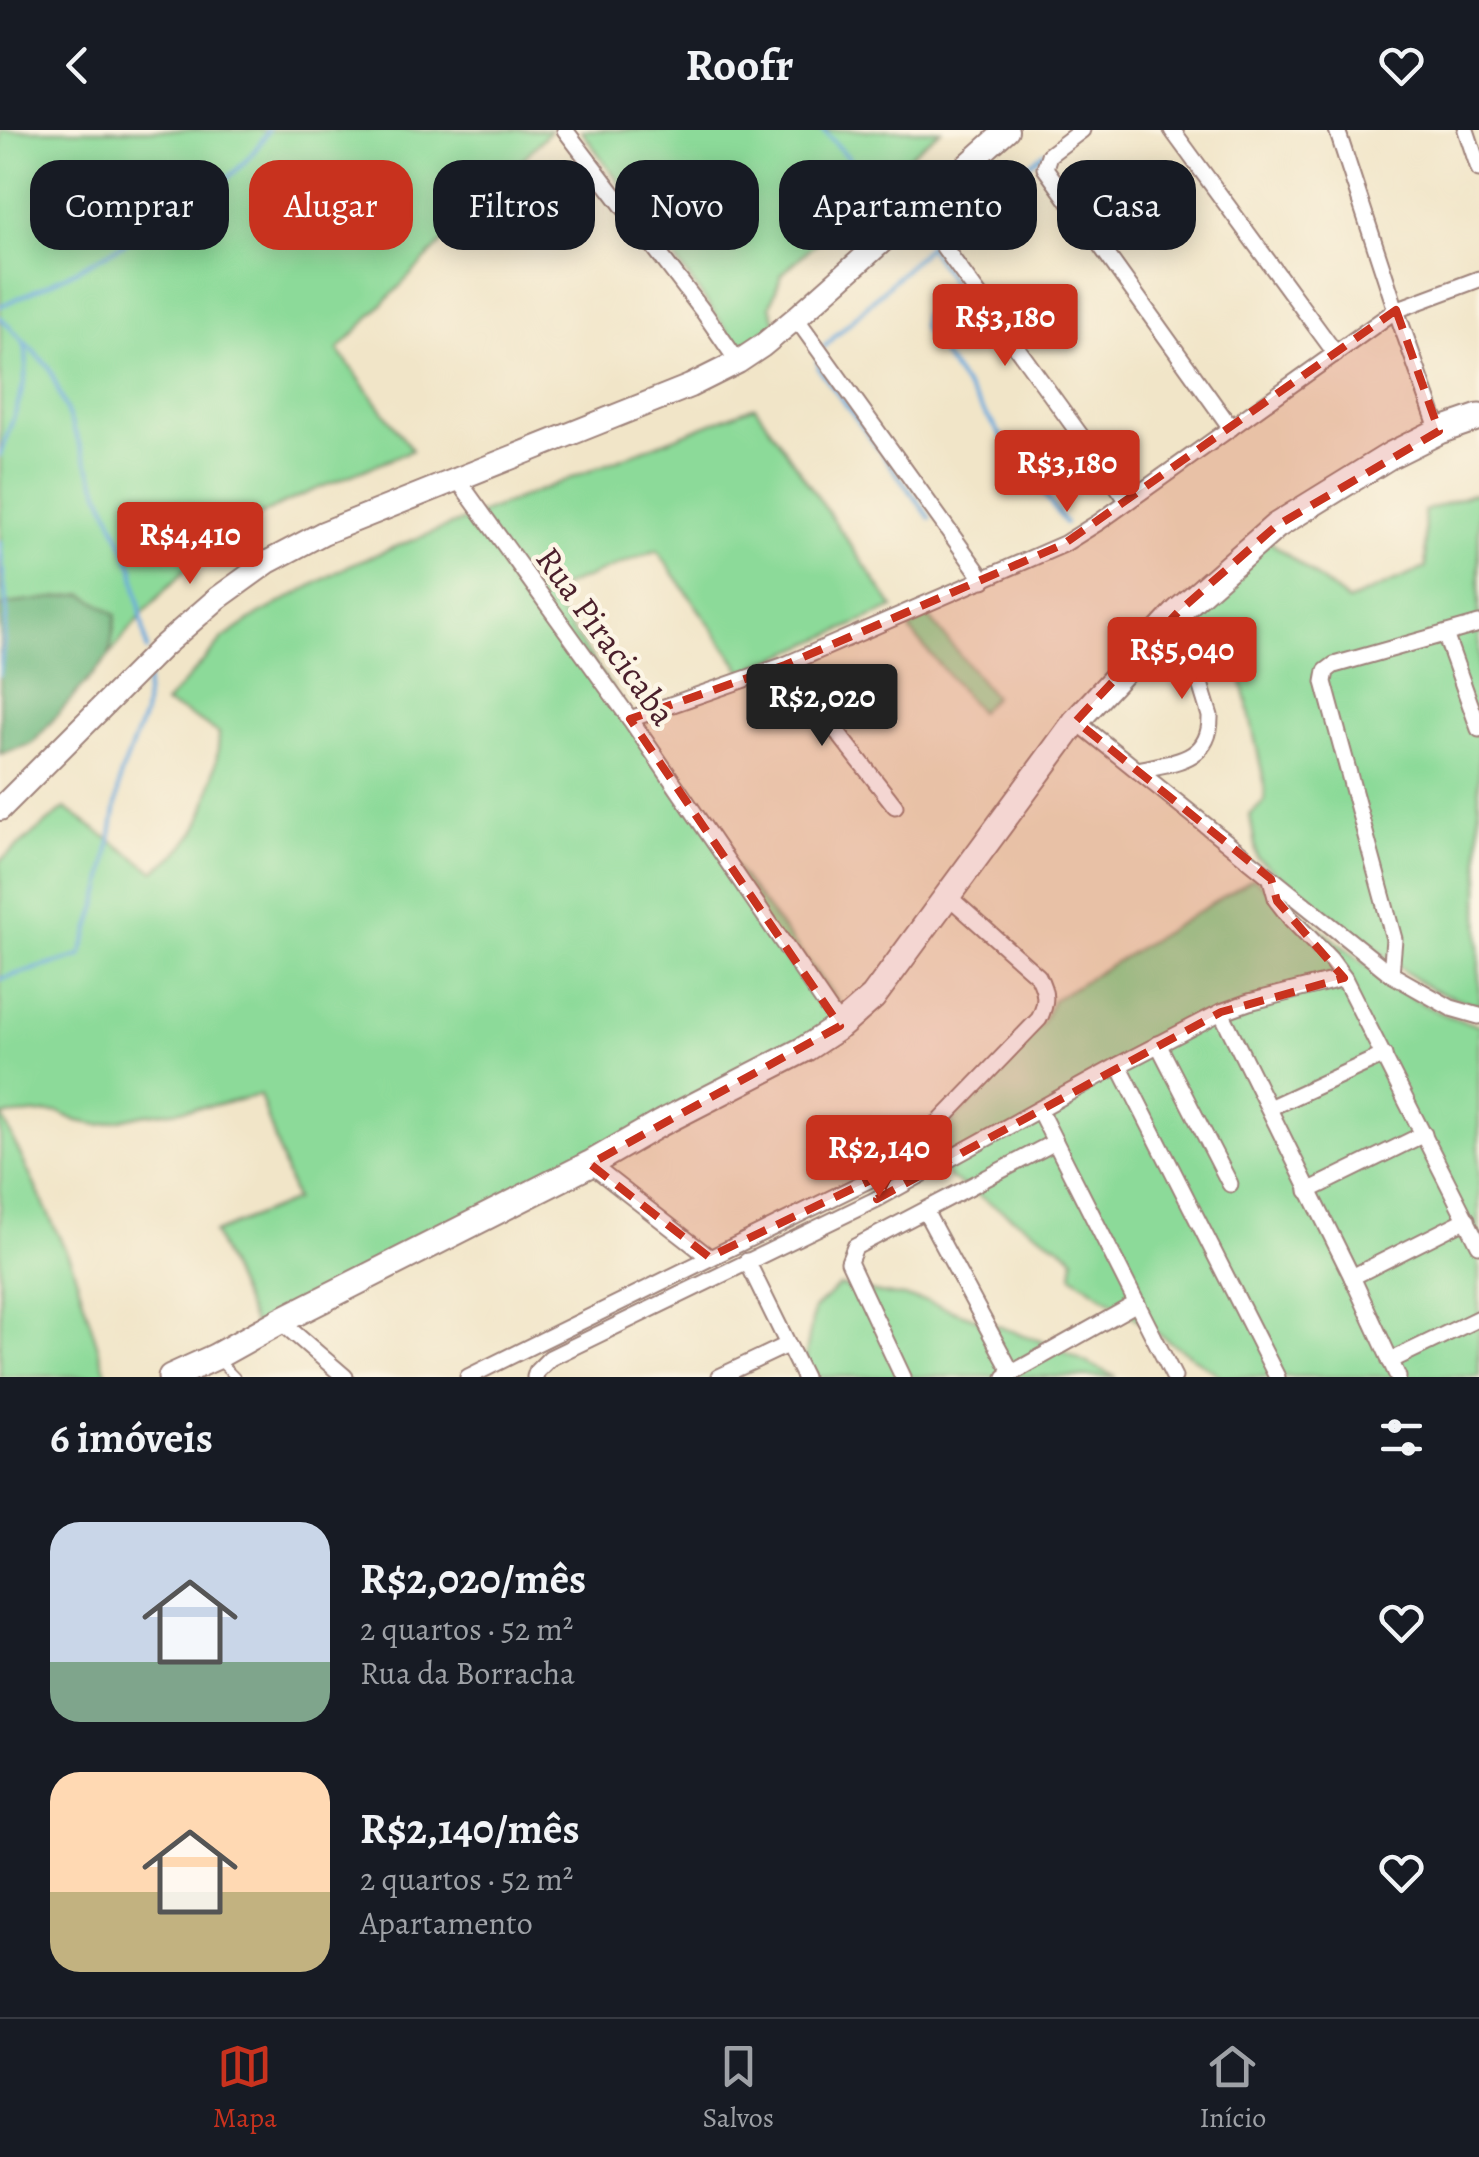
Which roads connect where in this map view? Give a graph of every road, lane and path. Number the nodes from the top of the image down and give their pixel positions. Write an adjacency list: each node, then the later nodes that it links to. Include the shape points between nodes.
1 (565, 130): 17 (street)
2 (1007, 130): 7 (main road)
3 (1082, 130): 8 (street)
4 (1172, 130): 16 (street)
5 (1337, 130): 14 (street)
6 (1466, 130): 10 (street)
7 (973, 160)
8 (1042, 164): 9 (path); 19 (street)
9 (1037, 167)
10 (1479, 170)
11 (872, 250): 15 (main road)
12 (946, 250): 22 (street)
13 (1479, 280): 14 (street)
14 (1396, 310): 16 (street); 20 (street)
15 (796, 318): 17 (main road); 23 (street)
16 (1336, 354): 19 (street)
17 (738, 362): 21 (main road)
18 (1479, 417): 20 (main road)
19 (1231, 428): 22 (street)
20 (1438, 431): 24 (main road, via 1276,526)
21 (458, 480): 28 (street, Rua Piracicaba); 33 (main road, via 323,533 230,589)
22 (1128, 501): 23 (street, via 1064,544)
23 (984, 580): 27 (street)
24 (1178, 612): 29 (main road); 31 (street, via 1210,732 1189,758)
25 (1479, 624): 26 (street)
26 (1446, 634): 30 (street); 36 (street, via 1334,665 1324,682 1394,938)
27 (785, 665): 28 (street); 32 (street)
28 (630, 719): 40 (street, Rua Piracicaba)
29 (1076, 721): 31 (street); 35 (main road)
30 (1479, 729)
31 (1138, 770): 34 (street)
32 (894, 806)
33 (0, 808)
34 (1271, 878): 36 (street); 37 (street, via 1284,910)
35 (948, 896): 40 (main road, via 873,997); 49 (street, via 1038,976 1046,1006)
36 (1392, 974): 39 (street)
37 (1344, 978): 38 (street); 42 (street)
38 (1221, 1012): 41 (street); 44 (street)
39 (1479, 1016)
40 (840, 1026): 48 (main road)
41 (1158, 1044): 43 (street); 50 (street)
42 (1384, 1055): 44 (street); 46 (street)
43 (1120, 1064): 45 (street); 75 (street)
44 (1270, 1108): 51 (street)
45 (1039, 1110): 47 (street); 52 (street)
46 (1424, 1134): 51 (street); 54 (street)
47 (1055, 1142): 53 (street); 59 (street)
48 (590, 1164): 56 (street); 61 (main road)
49 (897, 1166): 52 (street); 56 (street)
50 (1230, 1184)
51 (1308, 1190): 58 (street)
52 (878, 1199): 57 (street)
53 (925, 1211): 66 (street); 73 (street, via 854,1247 850,1262)
54 (1467, 1219): 55 (street); 58 (street)
55 (1479, 1245)
56 (708, 1257): 70 (street)
57 (747, 1261): 62 (street); 65 (street, via 550,1358)
58 (1352, 1277): 64 (street)
59 (1137, 1303): 66 (street); 74 (street)
60 (1479, 1318): 64 (street)
61 (280, 1321): 63 (main road); 69 (street)
62 (788, 1345): 71 (street); 72 (street)
63 (214, 1357): 67 (main road); 68 (lane)
64 (1390, 1360): 76 (street)
65 (536, 1374)
66 (1008, 1375)
67 (170, 1377)
68 (236, 1377)
69 (345, 1377)
70 (468, 1377)
71 (719, 1377)
72 (804, 1377)
73 (904, 1377)
74 (1174, 1377)
75 (1276, 1377)
76 (1398, 1377)

